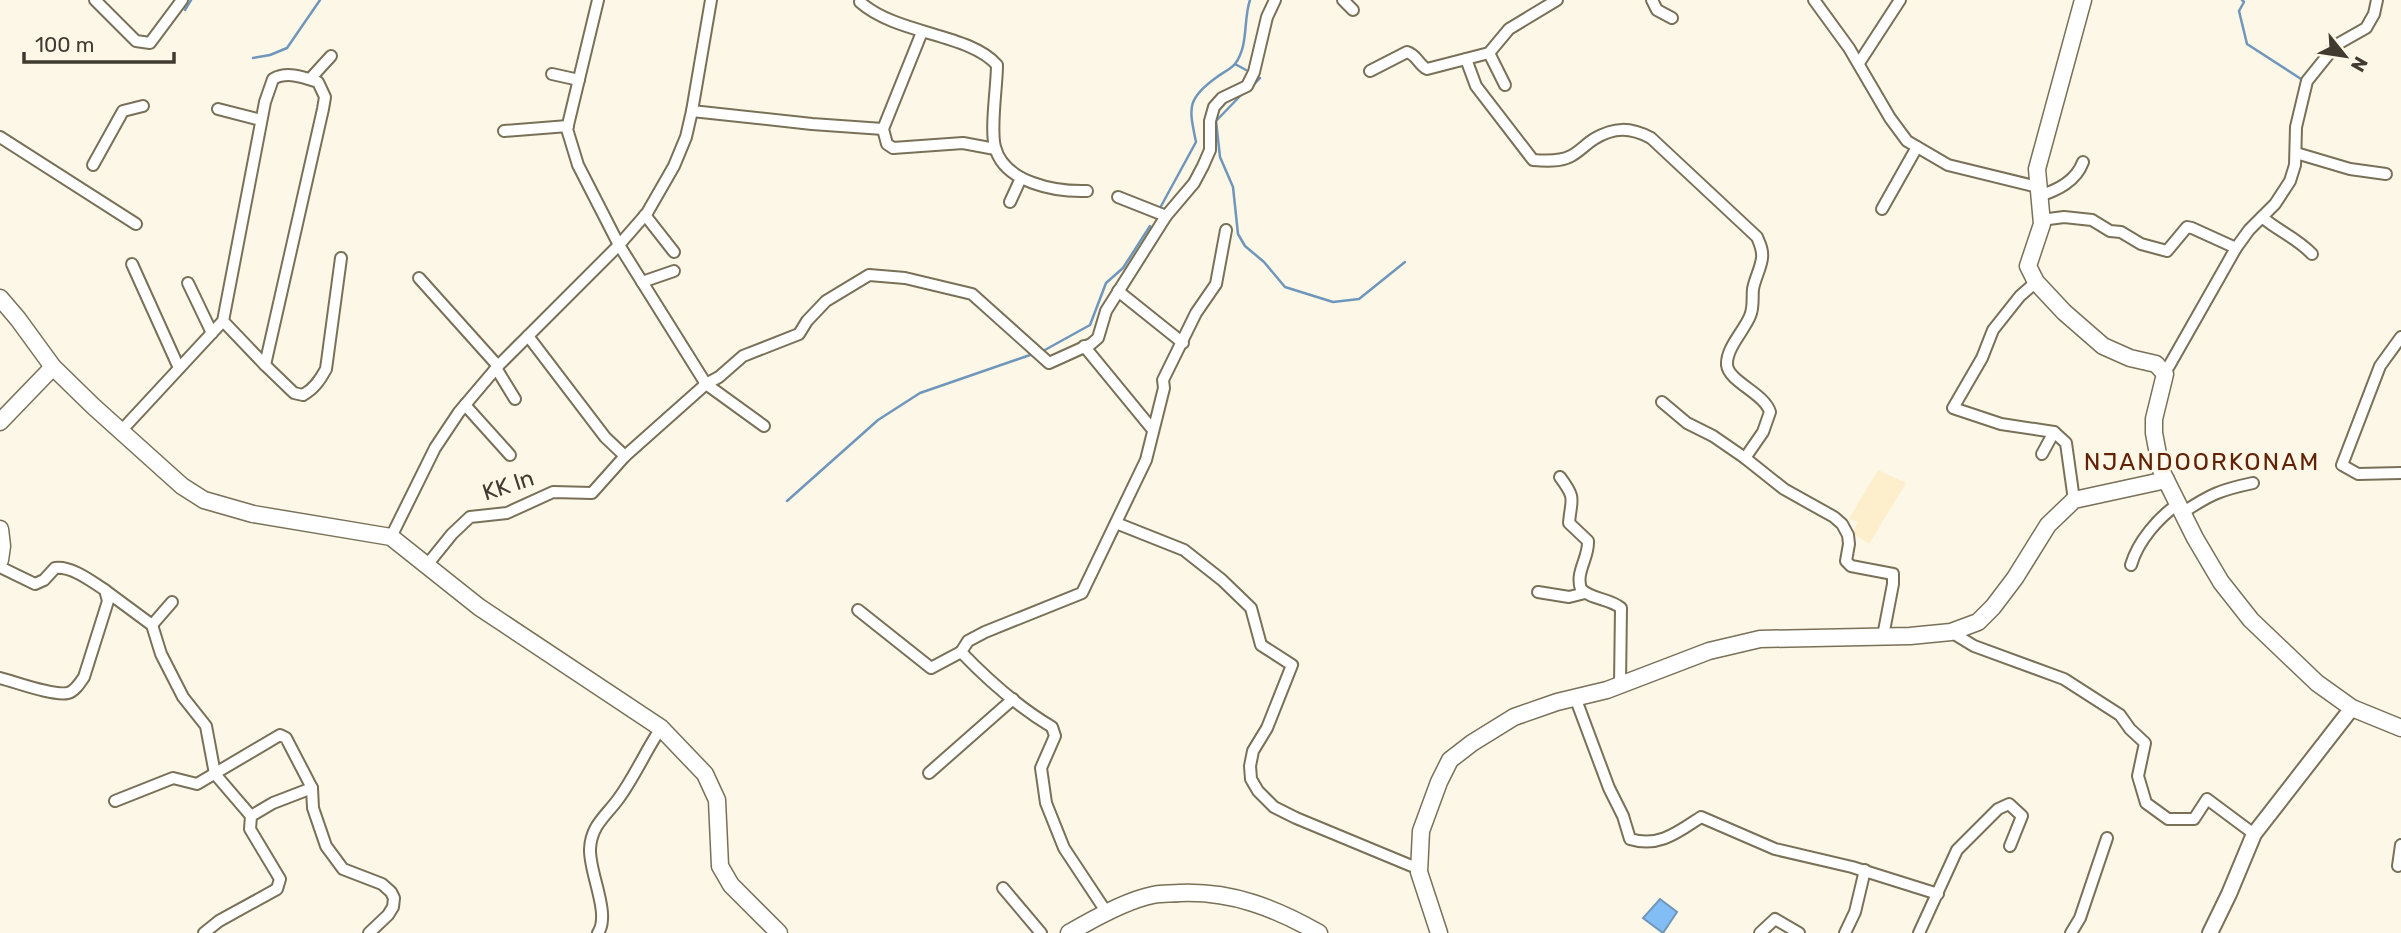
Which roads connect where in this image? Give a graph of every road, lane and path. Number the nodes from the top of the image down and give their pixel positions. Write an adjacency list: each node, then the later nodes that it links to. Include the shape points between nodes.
1 (95, 0): 2 (street, via 144,44 150,43)
2 (183, 0)
3 (598, 0): 24 (street)
4 (711, 0): 28 (street)
5 (1275, 0): 47 (street, via 1247,86 1214,107 1210,150 1194,183)
6 (1343, 0): 14 (street)
7 (1557, 0): 17 (street, via 1509,29)
8 (1652, 0): 15 (street, via 1657,10)
9 (1814, 0): 20 (street)
10 (1900, 0): 20 (street)
11 (2083, 0): 42 (main road, via 2037,169)
12 (2377, 0): 36 (street, via 2366,28 2336,45 2307,81 2296,127)
13 (860, 2): 16 (street, via 883,19)
14 (1353, 10)
15 (1672, 18)
16 (922, 32): 31 (street); 35 (street, via 962,44 997,65)
17 (1489, 53): 19 (street); 25 (street)
18 (331, 55): 23 (street)
19 (1466, 59): 21 (street, via 1427,69 1407,52); 88 (street, via 1476,86 1533,160 1571,156 1619,128 1637,131 1651,138 1757,237 1762,258 1751,315 1727,364 1729,372 1764,400 1770,412)
20 (1859, 63): 34 (street, via 1890,118)
21 (1370, 71)
22 (552, 74): 24 (street)
23 (310, 79): 29 (street, via 284,75 273,79); 71 (street, via 318,82 325,97)
24 (579, 80): 30 (street)
25 (1504, 85)
26 (143, 106): 38 (street, via 123,111)
27 (218, 109): 29 (street)
28 (692, 111): 31 (street); 46 (street, via 674,166)
29 (261, 120): 65 (street)
30 (568, 125): 32 (street); 52 (street, via 578,165)
31 (883, 129): 35 (street, via 893,148 963,144)
32 (503, 131)
33 (0, 137): 50 (street)
34 (1917, 147): 42 (street, via 1948,165); 45 (street)
35 (995, 149): 40 (street, via 1005,167)
36 (2296, 153): 39 (street); 48 (street, via 2290,181)
37 (2083, 162): 42 (street, via 2078,175 2051,192)
38 (93, 165)
39 (2386, 174)
40 (1021, 178): 41 (street, via 1063,192); 44 (street)
41 (1087, 191)
42 (2039, 192): 49 (main road)
43 (1118, 197): 47 (street)
44 (1010, 202)
45 (1882, 209)
46 (645, 215): 52 (street); 54 (street)
47 (1166, 216): 63 (street)
48 (2262, 217): 53 (street); 55 (street)
49 (2041, 219): 53 (street, via 2092,220 2167,251 2186,227); 61 (main road, via 2028,266)
50 (136, 224)
51 (1226, 230): 69 (street, via 1216,284)
52 (619, 245): 60 (street); 67 (street)
53 (2236, 248): 75 (street)
54 (674, 252)
55 (2312, 254)
56 (341, 258): 71 (street, via 326,369 320,380 303,395 294,393)
57 (132, 264): 74 (street)
58 (674, 271): 60 (street)
59 (419, 278): 73 (street)
60 (642, 282): 76 (street)
61 (2036, 282): 75 (main road, via 2103,345 2156,364); 84 (street, via 1993,330 1953,408 1989,421)
62 (188, 283): 66 (street)
63 (1118, 291): 69 (street); 70 (street, via 1098,338)
64 (0, 298): 72 (main road)
65 (223, 321): 66 (street); 71 (street)
66 (212, 333): 74 (street)
67 (528, 336): 73 (street); 87 (street)
68 (2401, 337): 89 (street, via 2380,366 2342,465 2358,474)
69 (1183, 343): 82 (street, via 1163,380)
70 (1084, 346): 76 (street, KK ln, via 1049,363 972,294 905,278 869,275 826,301 799,334 743,356); 82 (street)
71 (265, 365)
72 (53, 367): 80 (main road); 83 (main road)
73 (497, 367): 77 (street); 79 (street)
74 (179, 368): 83 (street)
75 (2162, 371): 91 (main road, via 2154,433)
76 (706, 384): 81 (street); 87 (street, KK ln)
77 (514, 398)
78 (1662, 402): 88 (street)
79 (465, 405): 86 (street); 97 (street, via 435,447)
80 (0, 422)
81 (764, 426)
82 (1153, 429): 95 (street, via 1146,460)
83 (121, 431): 97 (main road, via 204,500 253,514)
84 (2054, 432): 85 (street); 93 (street, via 2066,443)
85 (2042, 454)
86 (510, 455)
87 (625, 456): 99 (street, KK ln, via 592,493 553,492 507,513 470,517)
88 (1745, 458): 109 (street, via 1784,489 1842,524 1849,544 1846,561 1851,566 1893,574)
89 (2401, 473)
90 (1560, 477): 104 (street, via 1574,503 1569,523 1588,541 1579,583)
91 (2166, 480): 93 (main road); 94 (main road)
92 (2253, 483): 94 (street, via 2226,488)
93 (2074, 500): 108 (main road, via 2049,525 1993,607 1978,622)
94 (2180, 508): 100 (street, via 2158,520 2134,553); 115 (main road, via 2221,582 2251,620 2317,683)
95 (1116, 523): 110 (street, via 1082,593 985,632 968,641); 128 (street, via 1184,550 1222,580 1251,608 1261,645 1292,665 1253,751 1251,779 1258,791 1274,807 1296,818)
96 (0, 528): 98 (main road)
97 (391, 537): 99 (main road)
98 (0, 559)
99 (427, 565): 116 (main road, via 479,607)
100 (2132, 565)
101 (0, 567): 102 (street, via 35,584 63,568)
102 (105, 590): 107 (street); 111 (street, via 108,601 77,688 68,693 50,691)
103 (1538, 592): 104 (street, via 1569,597)
104 (1585, 593): 112 (street, via 1621,608)
105 (172, 602): 107 (street)
106 (858, 610): 110 (street, via 931,668)
107 (152, 625): 119 (street, via 183,697 206,726)
108 (1951, 632): 109 (main road); 123 (street, via 1974,646 2064,679 2120,715 2146,743 2138,776 2146,803 2168,818 2194,819 2207,799)
109 (1883, 636): 112 (main road, via 1760,639 1709,650)
110 (961, 652): 114 (street)
111 (0, 678)
112 (1620, 684): 113 (main road)
113 (1575, 697): 128 (main road, via 1514,716 1450,760 1420,831); 129 (street, via 1630,839 1644,844 1668,838 1701,817 1775,849)
114 (1013, 699): 118 (street); 132 (street, via 1052,727 1055,736 1041,768 1046,803 1063,848)
115 (2352, 708): 117 (main road); 123 (street)
116 (661, 728): 135 (street, via 620,798 596,824 590,849 603,918); 136 (main road, via 705,774 717,800 720,866 731,885)
117 (2401, 728)
118 (929, 773)
119 (215, 774): 120 (street, via 280,734); 121 (street, via 197,784 173,778); 122 (street)
120 (312, 788): 122 (street); 133 (street, via 313,808 326,846 343,869 391,891 393,907)
121 (114, 802)
122 (251, 816): 134 (street, via 250,829 280,879 276,889)
123 (2254, 834): 146 (street)
124 (2107, 838): 145 (street)
125 (2401, 845): 127 (street)
126 (2010, 846): 131 (street, via 2022,816 2009,804 1957,850)
127 (2398, 866)
128 (1419, 869): 140 (main road)
129 (1865, 870): 131 (street); 143 (street)
130 (1003, 888): 137 (street)
131 (1938, 894): 144 (street)
132 (1107, 912): 138 (main road); 139 (main road, via 1152,895 1232,896 1279,911)
133 (374, 931)
134 (204, 933)
135 (598, 933)
136 (779, 933)
137 (1041, 933)
138 (1069, 933)
139 (1319, 933)
140 (1438, 933)
141 (1760, 933): 142 (street, via 1775,919)
142 (1799, 933)
143 (1845, 933)
144 (1919, 933)
145 (2071, 933)
146 (2210, 933)

